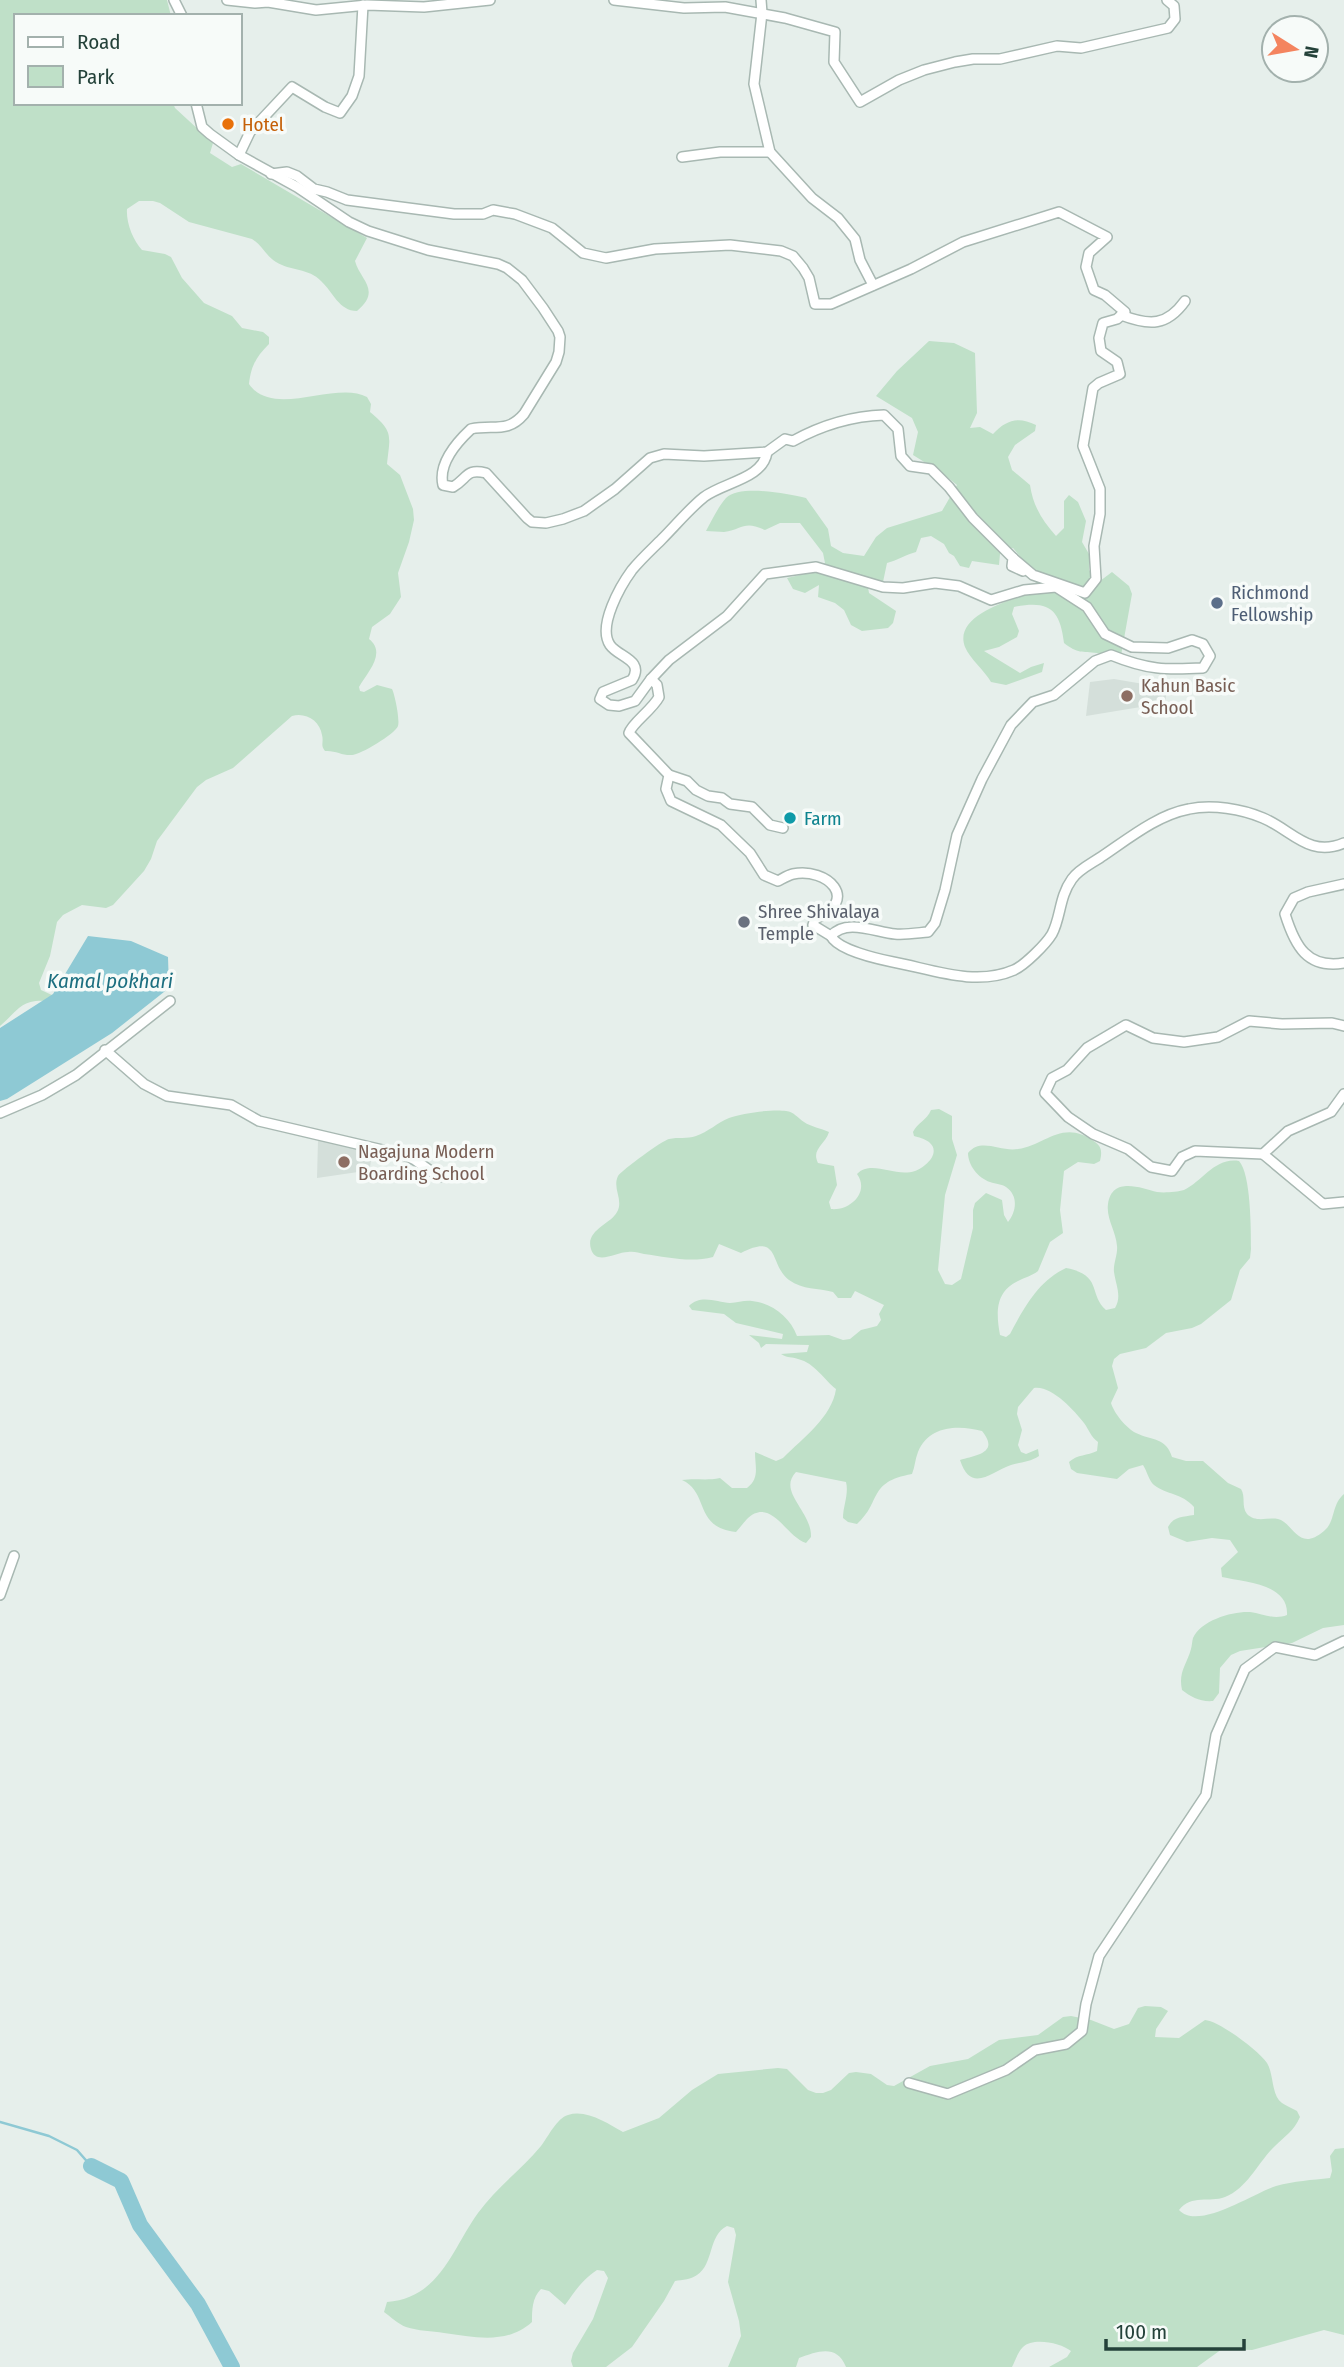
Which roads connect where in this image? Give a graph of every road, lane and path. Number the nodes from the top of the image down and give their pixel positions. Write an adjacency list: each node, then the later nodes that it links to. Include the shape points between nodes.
1 (227, 0): 6 (street)
2 (490, 0): 7 (street)
3 (614, 0): 9 (street)
4 (761, 0): 9 (street)
5 (1167, 0): 9 (street, via 1174,6 1175,19 1168,29 1081,48 1057,46 1000,59 955,62 899,80 860,102 834,62 835,32)
6 (247, 1): 8 (street, via 316,10)
7 (441, 3): 8 (street)
8 (363, 5): 12 (street, via 359,76 340,113 292,87 250,132)
9 (762, 13): 11 (street, via 754,84)
10 (196, 105): 12 (street, via 202,127)
11 (770, 152): 13 (street); 15 (street, via 855,239)
12 (239, 155): 14 (street)
13 (682, 157)
14 (271, 174): 15 (street, via 287,172 314,190 347,200 454,214 493,210 515,214 552,228 583,253 606,258 655,249 730,245 781,251 803,268 815,304 831,304); 18 (street, via 368,231 507,268 522,280 558,331 556,362 524,414 504,428 471,429 443,466 443,485 453,487 470,472 486,473 527,518 546,523 601,500 650,458)
15 (873, 285): 17 (street, via 971,240 1059,212 1107,237 1089,253 1086,267 1094,290 1125,312)
16 (1185, 300): 17 (street, via 1173,317 1160,321)
17 (1121, 315): 19 (street, via 1103,323 1099,338 1101,351 1117,362 1120,374 1093,388 1083,446 1100,489 1094,546 1097,579 1085,593 1033,575)
18 (767, 452): 19 (street, via 785,439 793,441 820,426 884,415 898,429 901,456 910,466 931,469); 21 (street, via 761,467 749,476 722,486 692,508 616,592 607,636 636,671 632,680 603,692 600,699 610,705 628,705)
19 (1013, 558): 20 (street, via 1012,566)
20 (1056, 586): 21 (street, via 991,600 959,586 883,587 816,567 777,571 765,574 727,616 668,660); 26 (street, via 1087,607 1105,634 1132,647 1168,648 1192,640 1203,644 1210,656 1203,668 1163,670 1111,655 1095,661 1054,695 1032,702 1011,725 982,779 957,835 945,890 928,932 897,934 856,927)
21 (651, 679): 22 (street, via 659,697 629,733)
22 (669, 775): 23 (street, via 708,796 752,807 770,825); 26 (street, via 666,789 671,800 721,825 750,853 764,875 778,881 793,874 810,874 831,883 836,889 834,907 814,919 813,925)
23 (783, 828)
24 (1344, 844): 26 (street, via 1331,849 1314,847 1266,819 1231,809 1189,808 1124,840 1078,871 1063,894 1052,933 1020,966 1003,973 945,974 862,953 838,944)
25 (1344, 884): 27 (street, via 1294,898 1285,914 1307,957 1321,964)
26 (831, 936)
27 (1344, 963)
28 (170, 1001): 30 (street)
29 (1344, 1026): 33 (street, via 1249,1021 1218,1037 1184,1042 1153,1038 1126,1024 1087,1048 1068,1070 1052,1078 1045,1093 1068,1117 1128,1149 1151,1167 1172,1171 1182,1157 1195,1151)
30 (105, 1050): 32 (street, via 76,1075); 34 (street, via 167,1096 231,1105 259,1121 404,1155)
31 (1344, 1094): 33 (street, via 1331,1112 1289,1130)
32 (0, 1113)
33 (1263, 1154): 35 (street, via 1323,1204)
34 (439, 1177)
35 (1344, 1202)
36 (14, 1556): 37 (street)
37 (0, 1595)
38 (1344, 1641): 39 (street, via 1315,1655 1275,1647 1245,1669 1216,1735 1206,1795 1099,1956 1082,2031 1066,2044 1035,2050 1006,2070 948,2094)
39 (909, 2083)

